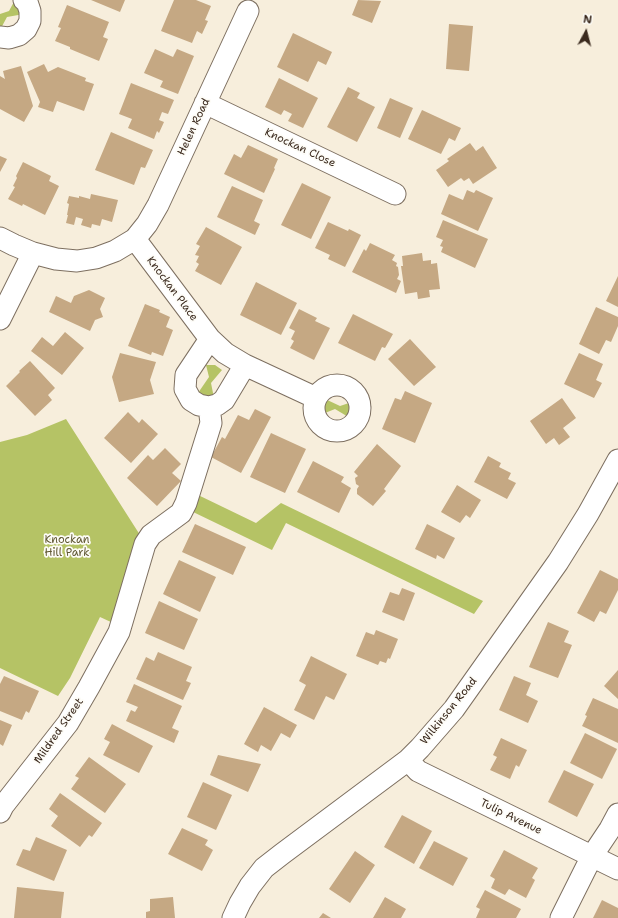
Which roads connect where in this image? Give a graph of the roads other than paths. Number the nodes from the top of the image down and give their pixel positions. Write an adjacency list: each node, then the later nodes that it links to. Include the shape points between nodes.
1 (24, 0): 3 (street, via 30,11 30,21 26,29 9,38)
2 (248, 11): 4 (street, Helen Road)
3 (0, 37)
4 (205, 103): 5 (street, Knockan Close); 7 (street, Helen Road, via 158,205)
5 (395, 194)
6 (0, 238): 8 (street)
7 (135, 239): 8 (street, via 115,251 77,261); 10 (street, Knockan Place)
8 (33, 253): 9 (street)
9 (0, 319)
10 (210, 340): 11 (street, Knockan Place); 13 (street, via 186,375 185,388 191,400)
11 (245, 365): 12 (street, Knockan Place); 13 (street, via 224,400)
12 (316, 398)
13 (209, 407): 16 (street, Mildred Street, via 211,423 186,503 180,513 151,535 145,544 119,632 112,645 68,723)
14 (618, 460): 15 (street, Wilkinson Road, via 562,556 454,709)
15 (408, 760): 18 (street, Tulip Avenue, via 418,771); 20 (street, Wilkinson Road, via 264,868 250,886)
16 (0, 812)
17 (618, 814): 18 (street)
18 (592, 856): 19 (street, Tulip Avenue); 21 (street)
19 (618, 869)
20 (233, 918)
21 (562, 918)

